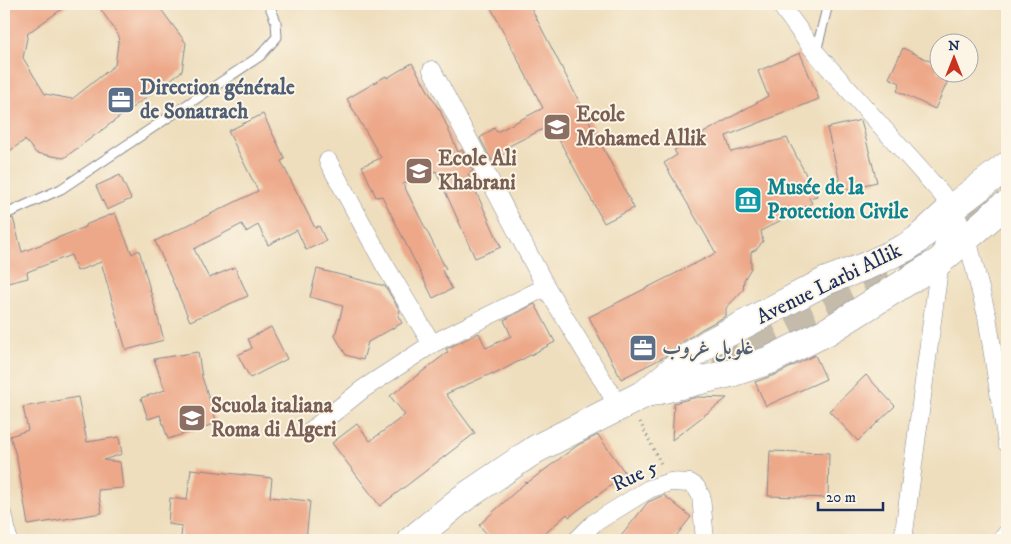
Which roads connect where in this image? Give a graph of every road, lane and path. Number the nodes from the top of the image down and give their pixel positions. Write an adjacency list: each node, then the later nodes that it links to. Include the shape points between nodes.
1 (269, 4): 10 (lane, via 276,22 277,37 260,56 61,189)
2 (780, 4): 4 (street)
3 (828, 4): 4 (lane)
4 (816, 52): 9 (street)
5 (432, 70): 14 (street)
6 (328, 162): 16 (street)
7 (1007, 166): 9 (main road, Avenue Larbi Allik)
8 (1007, 205): 11 (main road, Avenue Larbi Allik)
9 (952, 208): 11 (street); 12 (street); 13 (main road, Avenue Larbi Allik, via 904,248)
10 (4, 215)
11 (967, 238): 12 (main road, Avenue Larbi Allik); 19 (street, via 987,316)
12 (940, 260): 15 (main road, Avenue Larbi Allik); 27 (street)
13 (841, 274): 15 (main road); 17 (main road, Avenue Larbi Allik, via 711,342)
14 (546, 287): 16 (street); 17 (street)
15 (859, 313): 17 (main road, Avenue Larbi Allik, via 770,360)
16 (432, 344): 18 (street, via 362,389)
17 (631, 401): 20 (path); 24 (main road, Avenue Larbi Allik, via 536,449 462,499)
18 (308, 433)
19 (1007, 443)
20 (670, 482): 25 (street, Rue 5, via 649,489 594,523); 26 (street, Rue 5, via 690,483 702,496)
21 (4, 517): 23 (street)
22 (1007, 533): 28 (street)
23 (8, 540)
24 (412, 540)
25 (577, 540)
26 (705, 540)
27 (903, 540)
28 (1002, 540)

